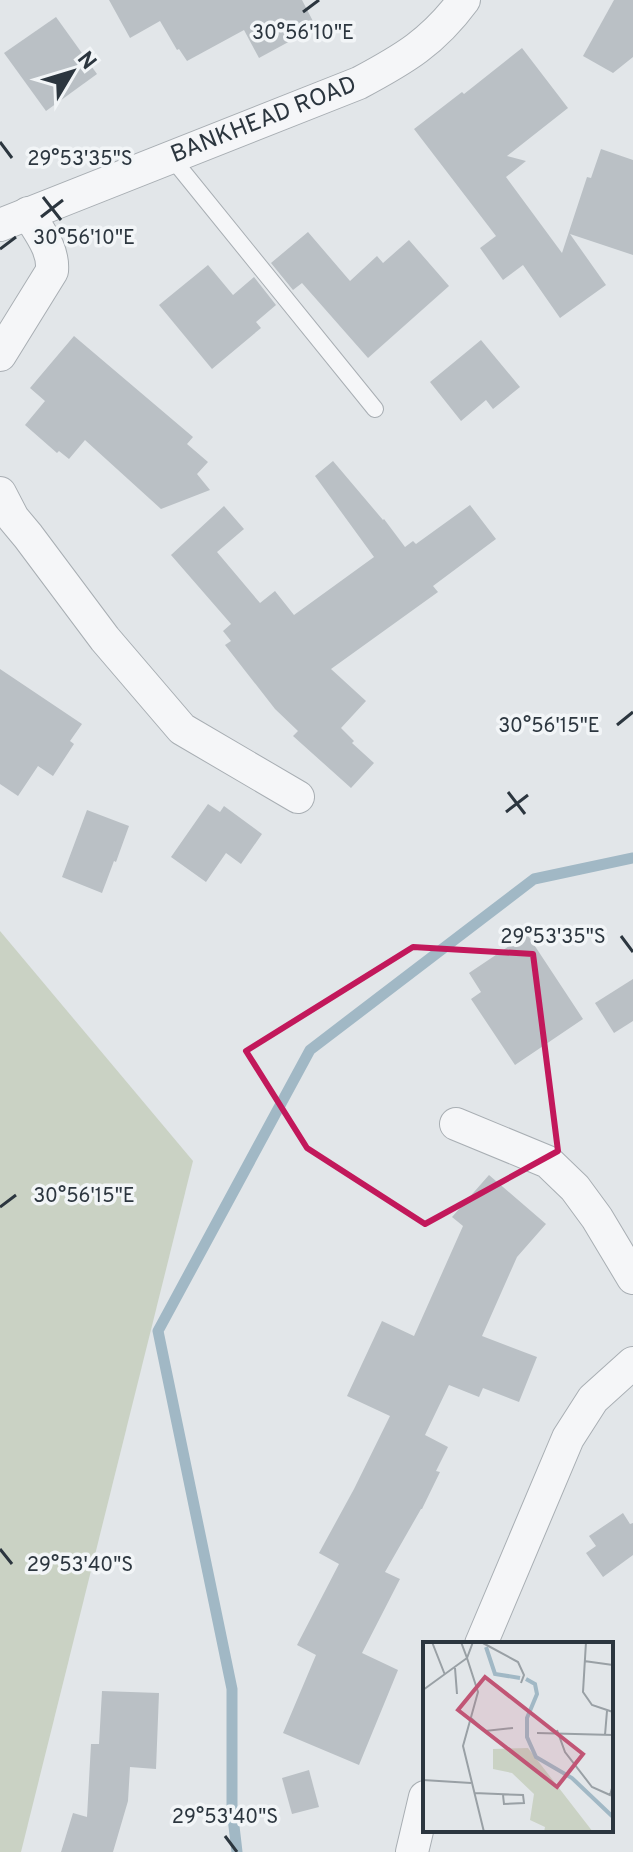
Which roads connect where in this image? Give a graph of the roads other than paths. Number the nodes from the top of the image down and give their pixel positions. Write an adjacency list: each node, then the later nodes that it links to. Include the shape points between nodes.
1 (464, 0): 2 (street, BANKHEAD ROAD, via 423,46 359,83)
2 (171, 157): 3 (street, BANKHEAD ROAD); 5 (lane)
3 (14, 219): 4 (street, via 51,252 53,262)
4 (0, 355)
5 (375, 409)
6 (0, 493): 7 (street, via 13,518 105,639 182,729)
7 (298, 797)
8 (456, 1124): 9 (street, via 548,1162 597,1218)
9 (633, 1278)
10 (633, 1363): 11 (street, via 593,1399 568,1438)
11 (482, 1642)
12 (423, 1805): 13 (street)
13 (412, 1852)

